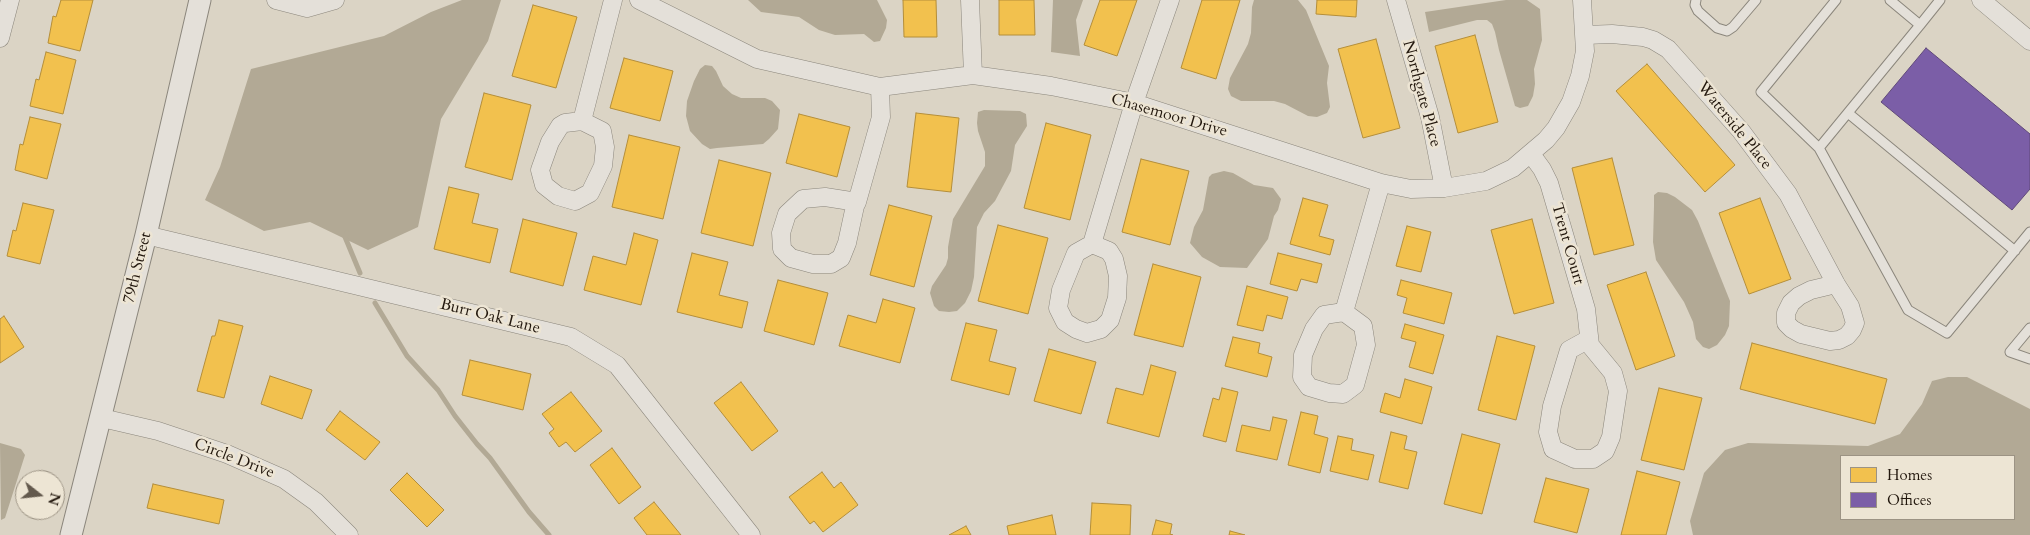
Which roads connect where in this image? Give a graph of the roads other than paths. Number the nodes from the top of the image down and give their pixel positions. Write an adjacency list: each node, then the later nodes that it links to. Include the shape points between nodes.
1 (10, 0): 20 (street)
2 (200, 0): 32 (street, 79th Street)
3 (276, 0): 4 (street, via 307,8)
4 (335, 0)
5 (614, 0): 25 (street)
6 (639, 0): 22 (street, Chasemoor Drive, via 757,59)
7 (970, 0): 21 (street)
8 (1170, 0): 23 (street)
9 (1396, 0): 29 (street, Northgate Place, via 1430,117)
10 (1582, 0): 19 (street, Chasemoor Drive)
11 (1696, 0): 12 (lane, via 1698,11 1716,28 1727,31)
12 (1756, 0)
13 (1836, 0): 26 (lane, via 1761,92)
14 (1890, 0): 17 (lane)
15 (1940, 0): 17 (lane)
16 (1982, 0): 18 (street)
17 (1920, 25): 24 (lane)
18 (2026, 34)
19 (1585, 35): 27 (street, Chasemoor Drive, via 1583,65 1571,102 1556,128); 35 (street, Waterside Place, via 1632,35 1653,40 1668,49 1741,130 1788,194)
20 (0, 38)
21 (973, 75): 22 (street, Chasemoor Drive); 23 (street, Chasemoor Drive, via 1051,86)
22 (880, 87): 30 (street, via 881,117)
23 (1134, 103): 28 (street, Chasemoor Drive); 33 (street)
24 (1848, 113): 26 (lane); 34 (lane)
25 (582, 121): 25 (street, via 602,131 605,147 603,166 590,193 575,201 558,196 544,185 540,170 560,126)
26 (1819, 148): 34 (lane, via 1908,310 1947,333)
27 (1531, 154): 29 (street, Chasemoor Drive, via 1498,176); 38 (street, Trent Court, via 1549,183 1586,309)
28 (1381, 184): 29 (street, Chasemoor Drive, via 1411,189); 36 (street)
29 (1444, 188)
30 (857, 202): 30 (street, via 841,258 831,264 814,264 791,258 782,249 781,233 788,214 803,199 825,196)
31 (2030, 232): 34 (lane)
32 (146, 235): 40 (street, 79th Street); 43 (street, Burr Oak Lane, via 571,337 617,365)
33 (1092, 244): 33 (street, via 1076,253 1061,290 1058,308 1065,322 1088,333 1110,320 1117,298 1118,276 1114,259 1108,251)
34 (2015, 251)
35 (1836, 284)
36 (1344, 312): 36 (street, via 1363,326 1366,345 1356,385 1343,394 1309,387 1302,377 1303,354 1314,329 1324,316)
37 (2030, 328): 39 (lane, via 2010,352)
38 (1589, 339): 38 (street, Trent Court, via 1590,345 1613,373 1618,391 1611,436 1605,451 1593,459 1575,458 1553,448 1548,432 1552,406 1569,350)
39 (2030, 359)
40 (102, 418): 41 (street, 79th Street); 42 (street, Circle Drive, via 158,431 227,454 284,479 316,502)
41 (71, 535)
42 (349, 535)
43 (751, 535)

